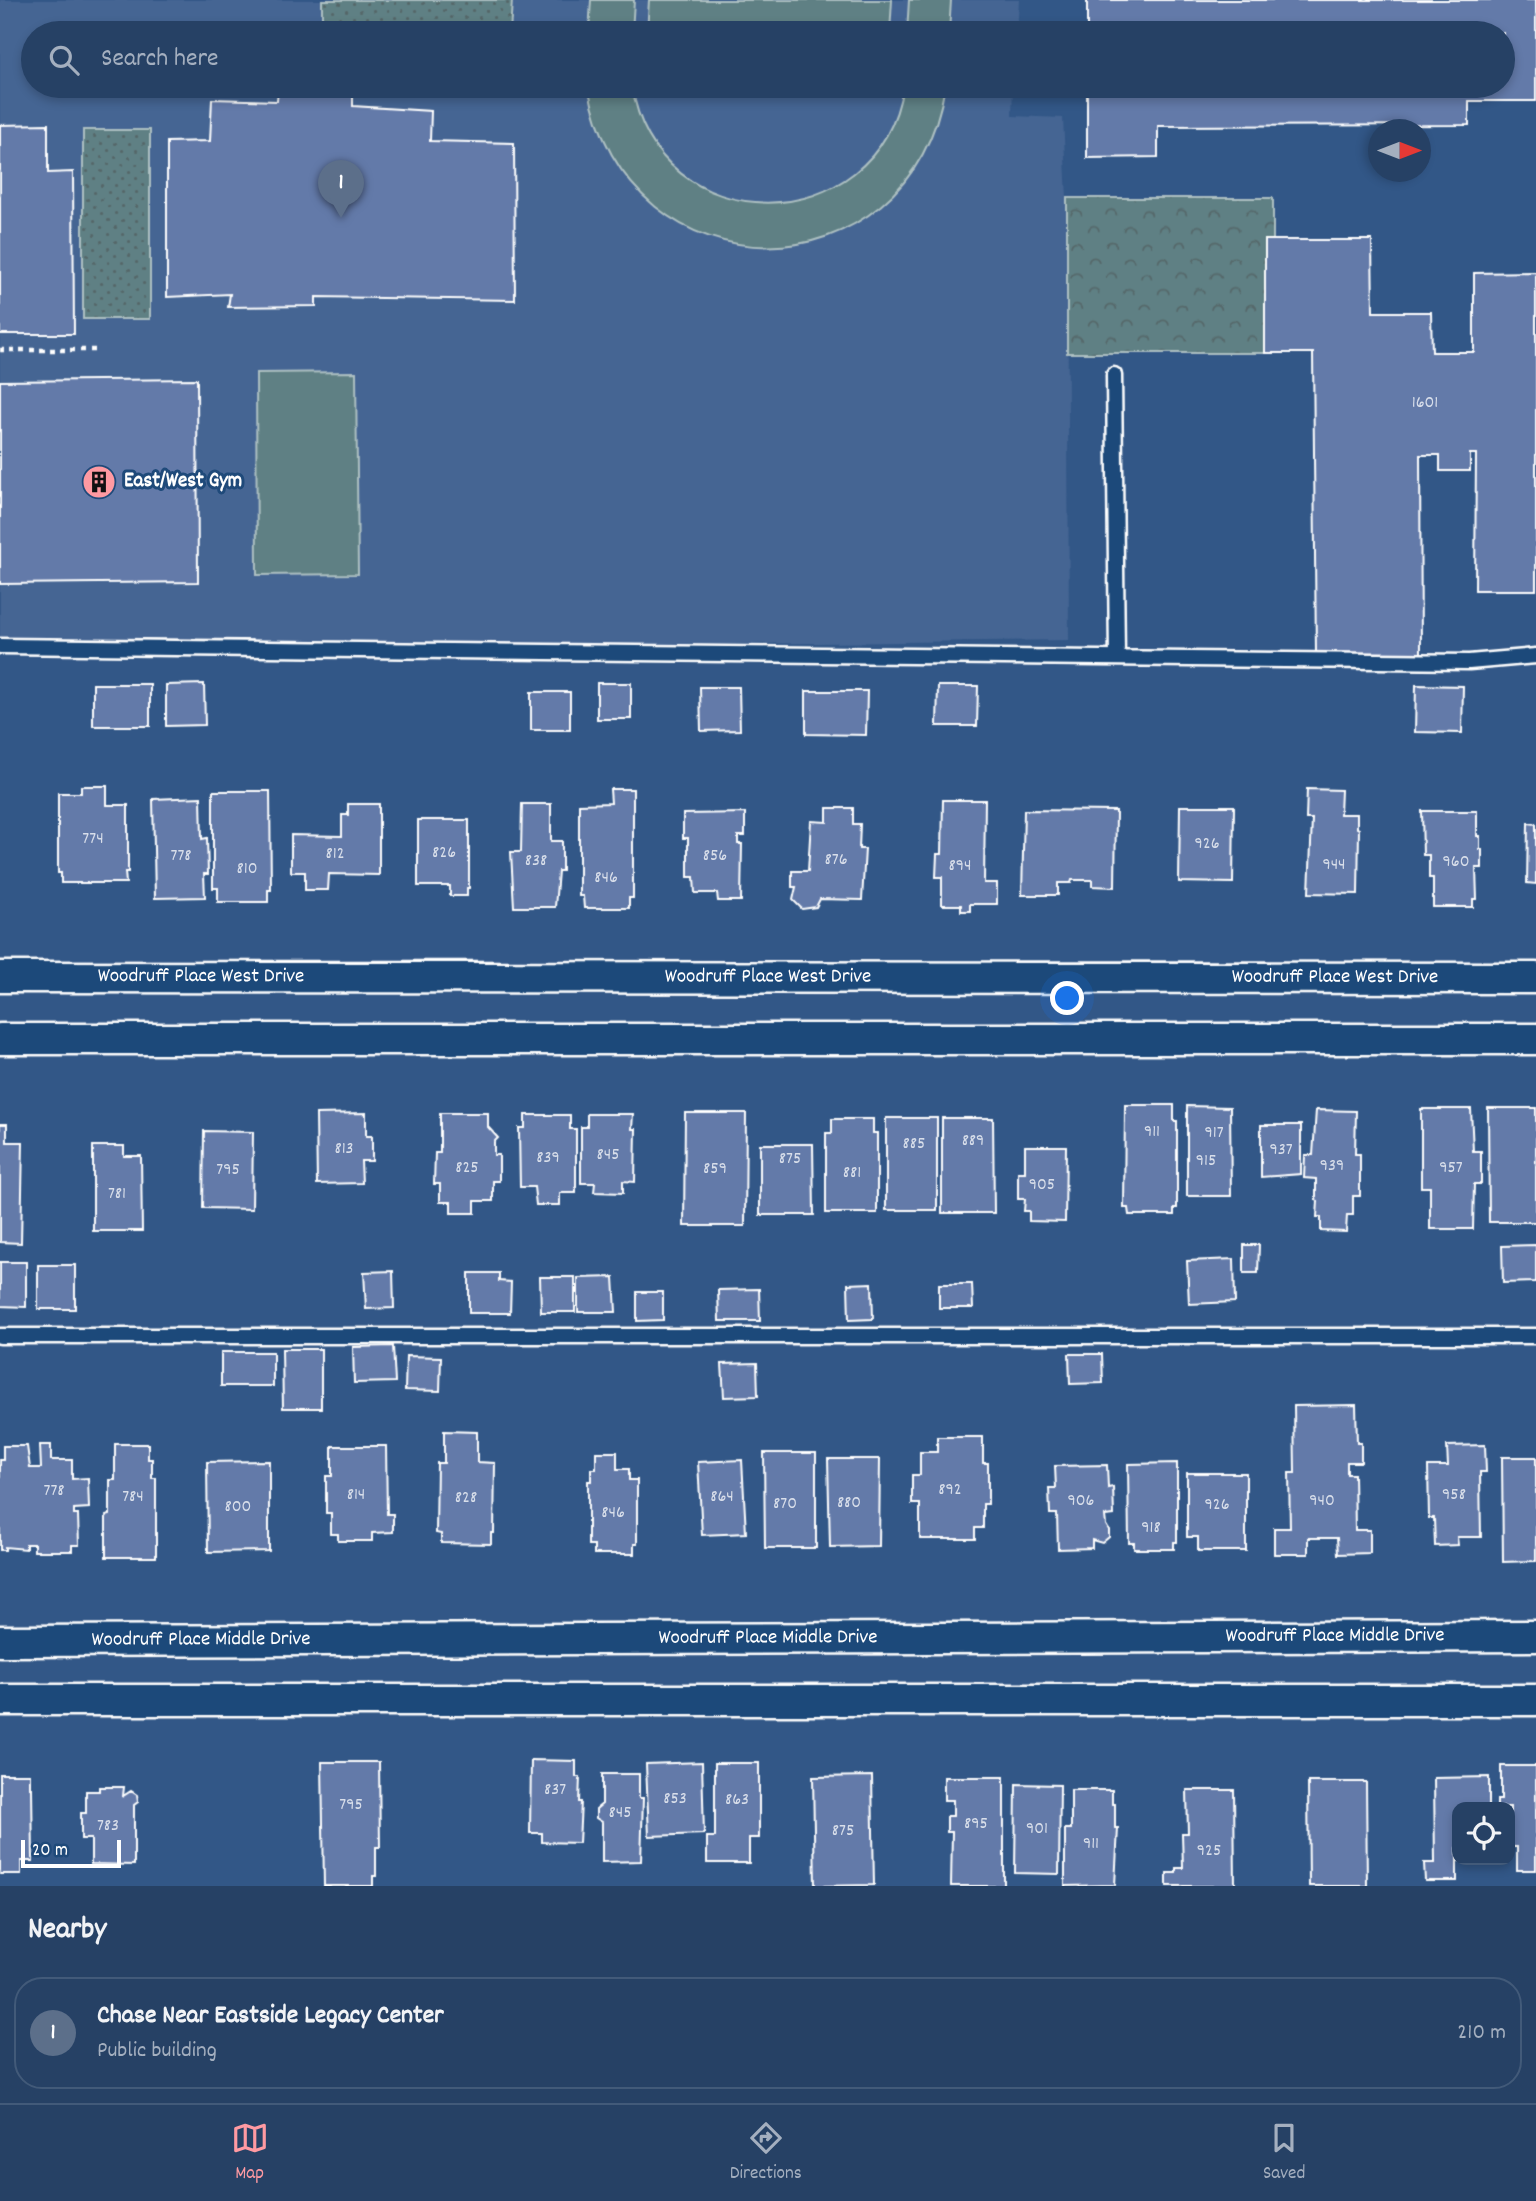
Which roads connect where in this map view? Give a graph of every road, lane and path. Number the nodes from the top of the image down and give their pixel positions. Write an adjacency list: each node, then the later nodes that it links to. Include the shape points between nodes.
1 (0, 350): 2 (path)
2 (97, 350)
3 (1114, 375): 6 (lane)
4 (0, 646): 6 (lane)
5 (1536, 656): 6 (lane, via 1469,662)
6 (1116, 658)
7 (0, 977): 8 (street, Woodruff Place West Drive)
8 (1536, 978)
9 (0, 1039): 10 (street)
10 (1536, 1039)
11 (0, 1336): 12 (lane)
12 (1536, 1336)
13 (1536, 1636): 14 (street, Woodruff Place Middle Drive)
14 (0, 1641)
15 (0, 1700): 16 (street)
16 (1536, 1700)

